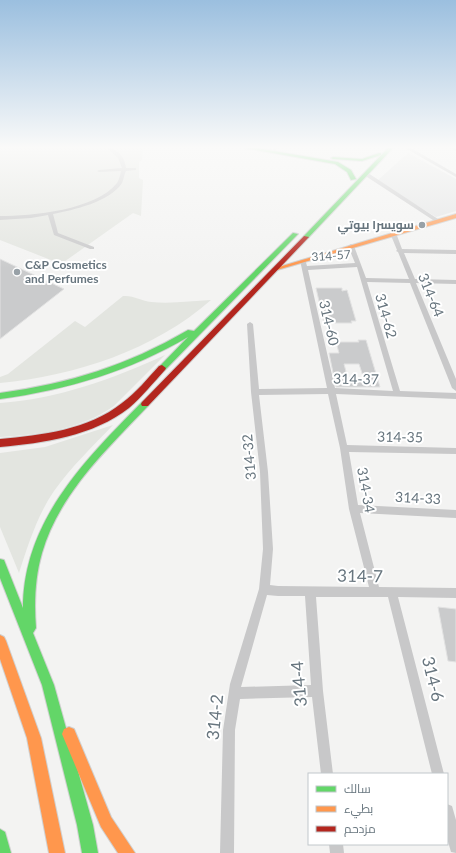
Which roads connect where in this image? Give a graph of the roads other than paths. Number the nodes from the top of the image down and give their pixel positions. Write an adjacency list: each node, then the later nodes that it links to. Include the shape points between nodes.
1 (111, 188): 6 (street, via 102,196 71,209)
2 (343, 188): 5 (main road)
3 (353, 188): 14 (main road)
4 (387, 188): 9 (street)
5 (315, 213)
6 (50, 214): 8 (street); 13 (street, via 56,234)
7 (456, 216): 9 (main road)
8 (0, 218)
9 (438, 221): 11 (main road)
10 (299, 230): 23 (main road)
11 (393, 234): 12 (main road); 15 (street, 314-64)
12 (351, 246): 17 (main road); 18 (street, 314-62)
13 (92, 248)
14 (293, 249): 17 (main road); 19 (main road)
15 (399, 251): 16 (street); 21 (street, 314-64)
16 (456, 252)
17 (304, 264): 18 (street, 314-57); 19 (main road); 29 (street, 314-60)
18 (359, 265): 20 (street, 314-62)
19 (275, 268): 24 (main road)
20 (364, 280): 21 (street); 30 (street, 314-62)
21 (413, 281): 22 (street); 27 (street, 314-64)
22 (456, 282)
23 (235, 296): 24 (main road); 25 (main road)
24 (245, 299): 45 (main road, via 95,456 57,505 39,545 29,587)
25 (221, 309): 31 (main road, via 176,342 130,365 72,384); 33 (main road, via 133,399 111,415 54,435)
26 (250, 324): 28 (street, 314-32)
27 (456, 388)
28 (255, 392): 29 (street, 314-37); 39 (street, 314-32, via 264,465 268,549)
29 (332, 392): 30 (street, 314-37); 34 (street, 314-34)
30 (397, 393): 32 (street, 314-37)
31 (0, 396)
32 (456, 396)
33 (0, 443)
34 (344, 448): 35 (street, 314-35); 36 (street, 314-34)
35 (456, 451)
36 (354, 509): 37 (street, 314-33); 41 (street, 314-34)
37 (456, 514)
38 (0, 564): 45 (main road)
39 (264, 589): 40 (street, 314-7); 48 (street, 314-2)
40 (310, 591): 41 (street, 314-7); 47 (street, 314-4)
41 (375, 592): 42 (street, 314-7)
42 (392, 592): 43 (street, 314-7); 50 (street, 314-6)
43 (456, 594)
44 (0, 641): 55 (main road, via 34,738)
45 (32, 644): 46 (main road)
46 (48, 685): 56 (main road); 57 (main road, via 106,822)
47 (317, 691): 48 (street); 49 (street, 314-4)
48 (235, 693): 58 (street, 314-2, via 229,730)
49 (327, 773)
50 (438, 773)
51 (448, 815): 53 (street)
52 (0, 837): 54 (main road)
53 (456, 847)
54 (3, 853)
55 (57, 853)
56 (90, 853)
57 (127, 853)
58 (227, 853)

